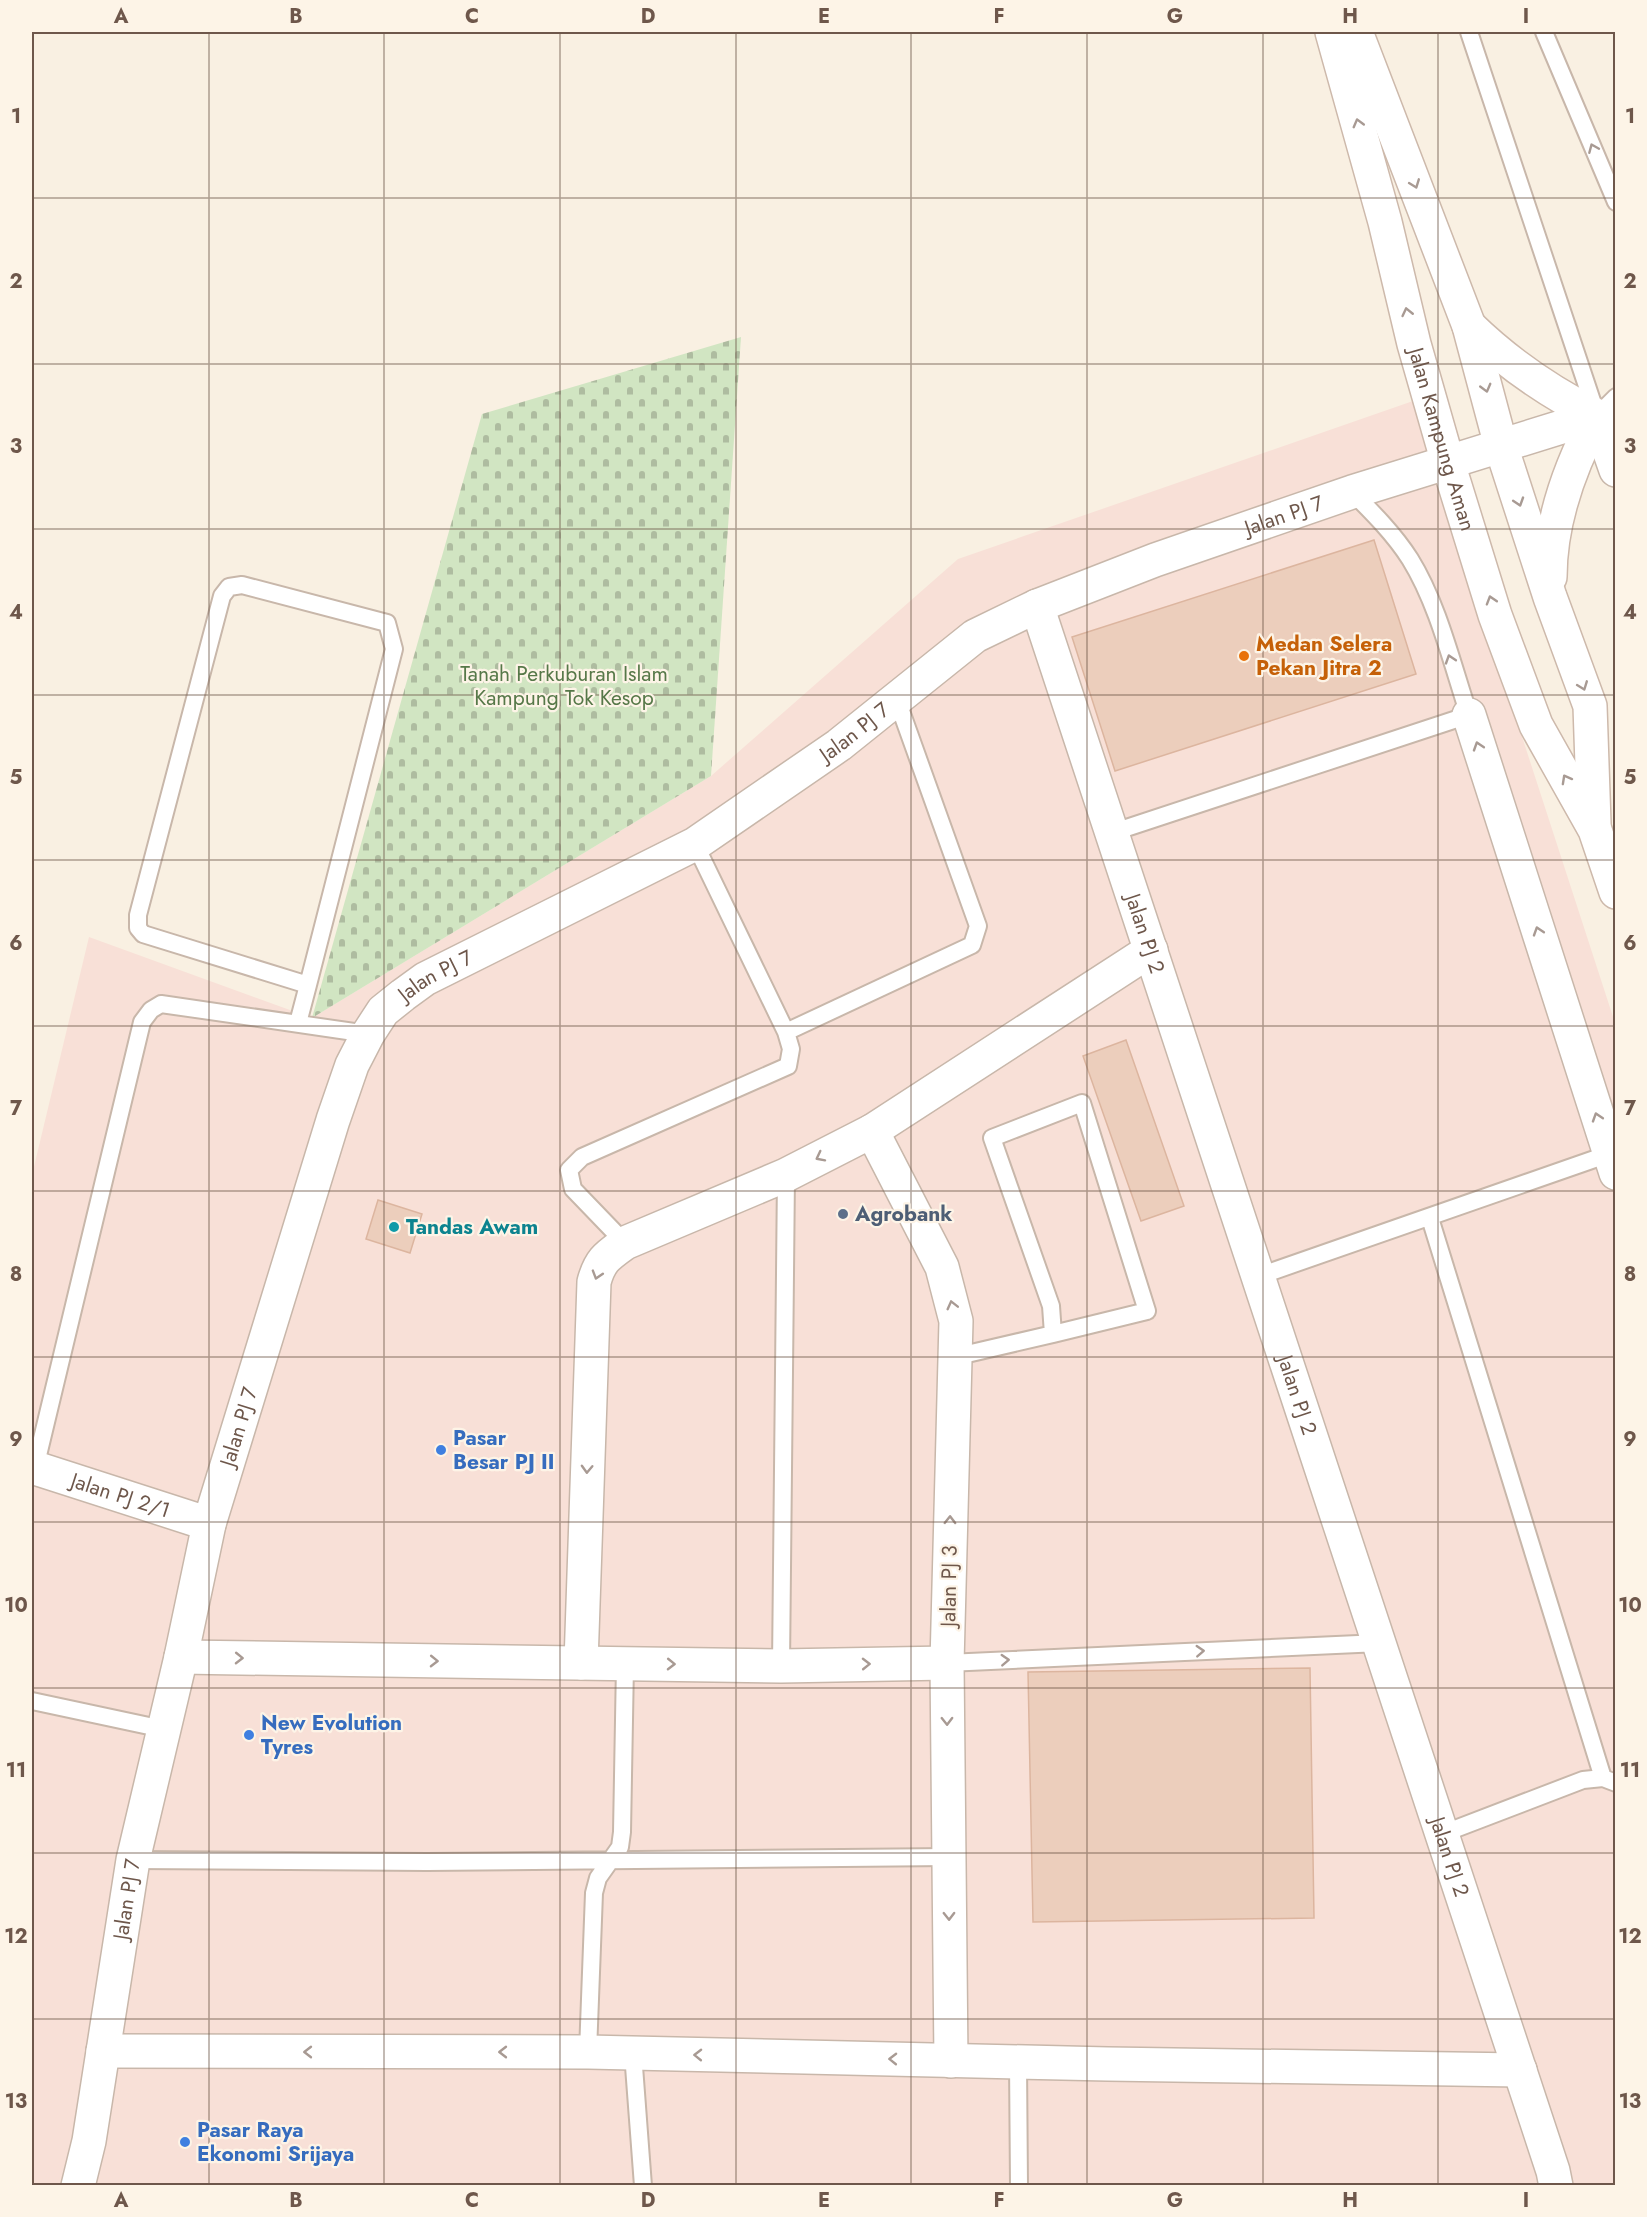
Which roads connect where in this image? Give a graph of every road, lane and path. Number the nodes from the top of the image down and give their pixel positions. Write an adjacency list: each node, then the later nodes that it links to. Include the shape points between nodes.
1 (1332, 32): 9 (street, Jalan Kampung Aman, one-way to 1)
2 (1356, 32): 6 (street, Jalan Kampung Aman, one-way to 6)
3 (1469, 32): 7 (lane)
4 (1544, 32): 5 (lane, one-way to 4)
5 (1616, 202)
6 (1469, 326): 7 (street, via 1499,355 1541,386); 8 (street, Jalan Kampung Aman, one-way to 8)
7 (1609, 412): 8 (street, Jalan PJ 7); 10 (street); 12 (street, via 1569,473 1552,545)
8 (1502, 446): 9 (street, Jalan PJ 7); 12 (street, Jalan Kampung Aman, one-way to 12)
9 (1448, 463): 11 (street, Jalan PJ 7); 16 (street, Jalan Kampung Aman, one-way to 9, via 1536,724 1495,615)
10 (1616, 470)
11 (1352, 492): 13 (street, Jalan PJ 7, via 1155,560); 15 (lane, one-way to 11, via 1424,585 1394,537)
12 (1550, 597): 16 (street, Jalan Kampung Aman, one-way to 16, via 1590,706)
13 (1038, 606): 14 (street, Jalan PJ 7, via 975,636); 17 (street, Jalan PJ 2)
14 (896, 697): 18 (street, Jalan PJ 7, via 839,745); 23 (lane, via 978,926 972,945)
15 (1469, 715): 17 (lane); 26 (street, one-way to 15)
16 (1594, 830): 19 (street, Jalan Kampung Aman)
17 (1114, 832): 20 (street, Jalan PJ 2)
18 (695, 844): 23 (lane); 24 (street, Jalan PJ 7, via 425,980 383,1011)
19 (1616, 892)
20 (1151, 950): 25 (street); 30 (street, Jalan PJ 2)
21 (308, 985): 21 (lane, via 394,649 392,638 387,623 242,585 228,587 222,596 138,915 138,928 143,934); 22 (lane)
22 (298, 1023): 24 (lane); 33 (lane, via 161,1004 142,1022)
23 (786, 1032): 29 (lane, via 791,1049 788,1066 582,1157 569,1170 573,1189)
24 (368, 1034): 34 (street, Jalan PJ 7, via 333,1119)
25 (872, 1131): 27 (street, one-way to 27); 32 (street, Jalan PJ 3, one-way to 25, via 956,1320 942,1267)
26 (1612, 1163): 28 (lane)
27 (786, 1175): 29 (street); 40 (lane)
28 (1430, 1218): 30 (lane); 43 (lane)
29 (625, 1243): 37 (street, one-way to 37, via 604,1257 594,1282)
30 (1259, 1276): 35 (street, Jalan PJ 2)
31 (1053, 1334): 31 (lane, via 1052,1306 992,1138 1082,1103 1147,1311); 32 (lane)
32 (954, 1357): 38 (street, Jalan PJ 3, one-way to 32)
33 (33, 1467): 34 (street, Jalan PJ 2/1)
34 (209, 1524): 36 (street, Jalan PJ 7)
35 (1380, 1643): 38 (lane, one-way to 35); 44 (street, Jalan PJ 2)
36 (181, 1657): 37 (street, one-way to 37); 42 (street, Jalan PJ 7)
37 (580, 1663): 39 (street)
38 (946, 1663): 40 (street, one-way to 38); 45 (street, Jalan PJ 3, one-way to 45)
39 (625, 1664): 40 (street, one-way to 40); 47 (lane, via 622,1832 620,1847)
40 (781, 1666)
41 (32, 1701): 42 (lane)
42 (163, 1729): 46 (street, Jalan PJ 7)
43 (1609, 1781): 44 (lane, via 1583,1780)
44 (1442, 1834): 53 (street, Jalan PJ 2)
45 (949, 1857): 47 (lane); 51 (street, Jalan PJ 3, one-way to 51)
46 (133, 1860): 47 (lane); 48 (street, Jalan PJ 7)
47 (610, 1860): 49 (lane, via 594,1893)
48 (103, 2051): 49 (street, one-way to 48); 54 (street, Jalan PJ 7)
49 (588, 2052): 50 (street)
50 (633, 2053): 51 (street, one-way to 50); 57 (lane)
51 (951, 2061): 52 (street)
52 (1018, 2062): 53 (street); 58 (lane)
53 (1520, 2070): 59 (street, Jalan PJ 2)
54 (89, 2140): 55 (street); 56 (street)
55 (78, 2186)
56 (93, 2186)
57 (642, 2186)
58 (1019, 2186)
59 (1556, 2186)

